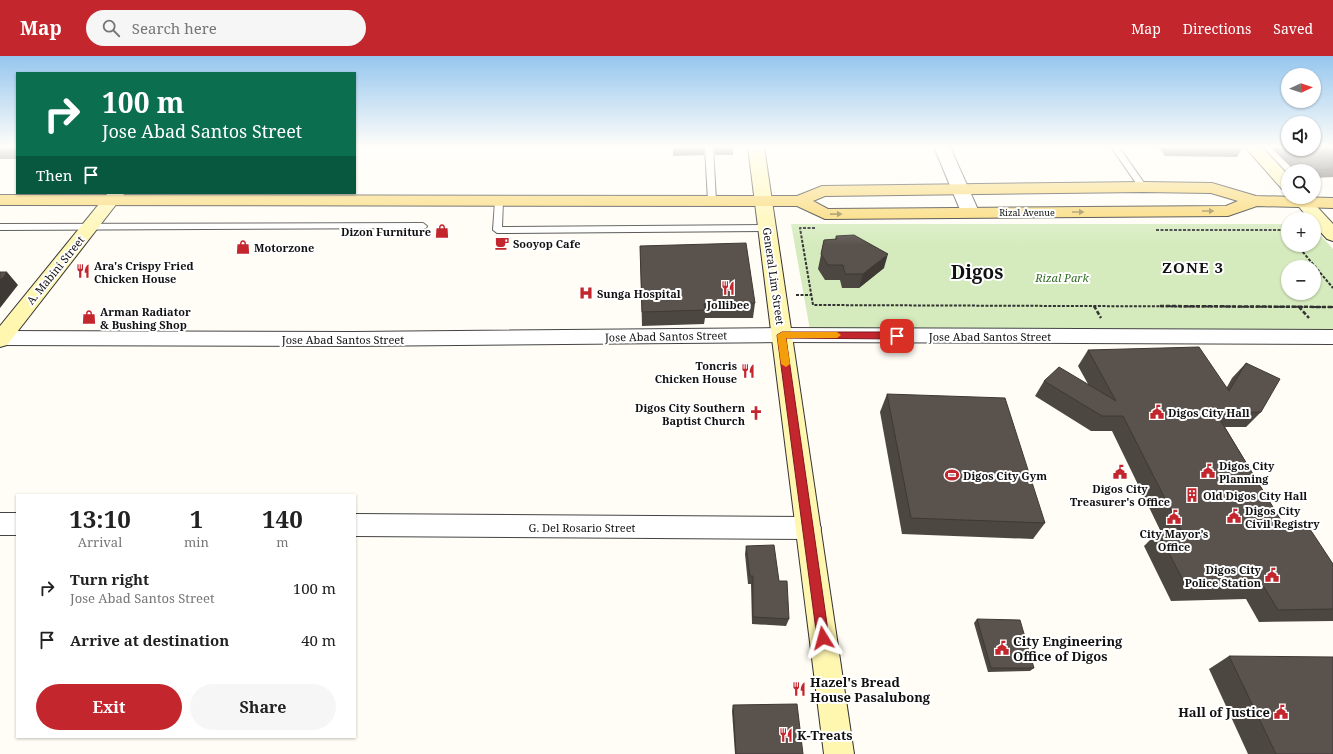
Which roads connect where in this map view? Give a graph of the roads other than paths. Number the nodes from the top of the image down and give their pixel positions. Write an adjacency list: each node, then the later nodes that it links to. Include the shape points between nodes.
1 (711, 180): 13 (lane)
2 (760, 180): 14 (street, General Lim Street)
3 (955, 180): 7 (street)
4 (1139, 180): 5 (lane)
5 (1144, 187): 6 (main road, Rizal Avenue); 16 (main road, Rizal Avenue, via 1212,188)
6 (1024, 188): 7 (main road, Rizal Avenue); 21 (main road)
7 (959, 189): 15 (main road, Rizal Avenue, via 822,191); 20 (street)
8 (114, 197): 9 (main road, Rizal Avenue); 10 (main road, Rizal Avenue); 24 (street, A. Mabini Street)
9 (312, 197): 12 (main road, Rizal Avenue)
10 (0, 200)
11 (1281, 200): 16 (main road, Rizal Avenue)
12 (499, 201): 13 (main road, Rizal Avenue); 25 (lane, via 497,230)
13 (712, 201): 14 (main road, Rizal Avenue)
14 (763, 201): 15 (main road, Rizal Avenue); 25 (street, General Lim Street)
15 (800, 201): 20 (main road, Rizal Avenue, one-way to 20, via 825,214)
16 (1255, 201): 21 (main road, Rizal Avenue, one-way to 16, via 1228,211)
17 (1321, 202): 18 (main road, Rizal Avenue)
18 (1333, 203)
19 (1305, 204): 26 (street)
20 (970, 212): 21 (main road, Rizal Avenue)
21 (1036, 212)
22 (423, 226): 24 (lane)
23 (0, 227): 24 (lane)
24 (90, 227): 28 (street, A. Mabini Street)
25 (767, 228): 27 (street, General Lim Street)
26 (1332, 232)
27 (782, 335): 28 (street, Jose Abad Santos Street, via 353,339); 29 (street, Jose Abad Santos Street); 33 (street, General Lim Street)
28 (0, 338)
29 (1333, 338)
30 (0, 524): 31 (street)
31 (16, 524)
32 (356, 526): 33 (street, G. Del Rosario Street)
33 (808, 528): 34 (street, General Lim Street)
34 (838, 754)

